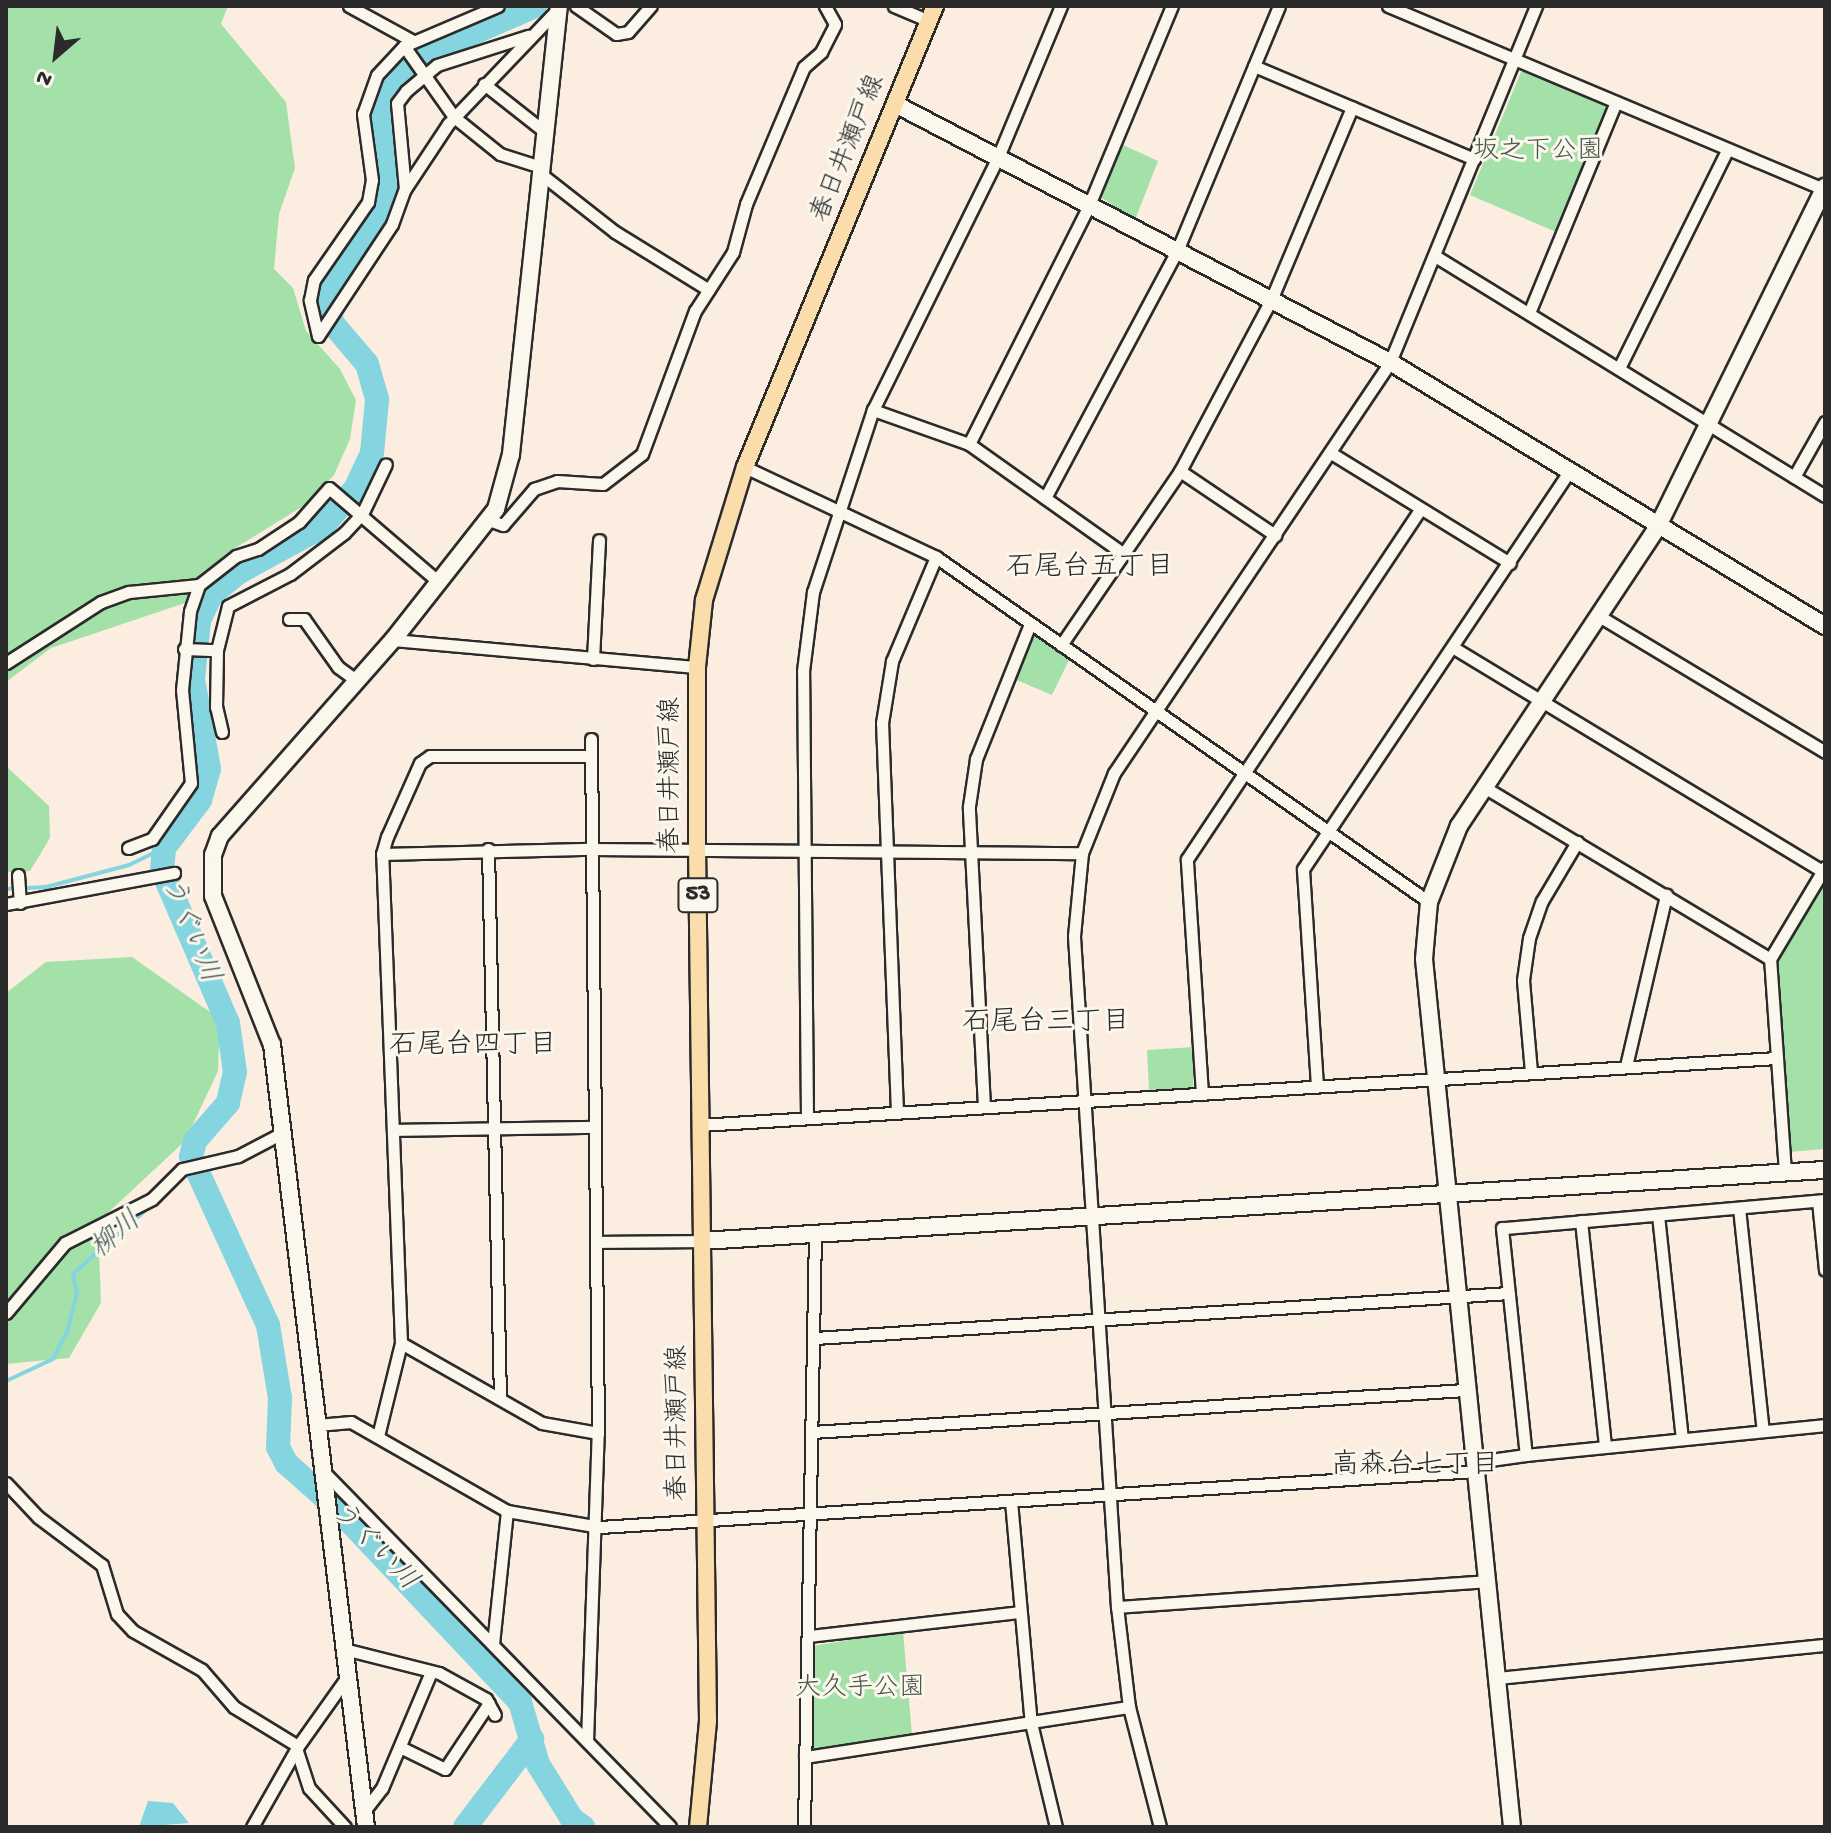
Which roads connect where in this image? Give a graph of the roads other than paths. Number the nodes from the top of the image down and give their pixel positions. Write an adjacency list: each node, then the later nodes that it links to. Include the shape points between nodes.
1 (349, 6): 14 (street)
2 (498, 6): 14 (street)
3 (651, 6): 11 (street, via 628,32 616,34)
4 (825, 6): 33 (street, via 835,24 821,52 804,67 746,204 733,252)
5 (894, 6): 12 (street)
6 (1061, 6): 25 (street)
7 (1172, 6): 30 (street)
8 (1279, 6): 16 (street)
9 (1388, 6): 15 (street)
10 (1536, 6): 15 (street)
11 (565, 7): 13 (street); 23 (street)
12 (932, 13): 20 (main road, 春日井瀬戸線 / 53)
13 (528, 36): 17 (street, via 437,65); 18 (street)
14 (409, 43): 17 (street); 28 (street, via 384,63 368,94 363,114 372,180 368,202 314,280 310,300 318,336 392,224)
15 (1514, 61): 19 (street); 26 (street)
16 (1254, 66): 21 (street); 31 (street)
17 (421, 77): 22 (street); 28 (street, via 397,103)
18 (484, 84): 22 (street); 23 (street)
19 (1616, 102): 24 (street); 35 (street)
20 (895, 104): 25 (street); 44 (main road, 春日井瀬戸線 / 53)
21 (1352, 107): 26 (street); 34 (street)
22 (454, 117): 27 (street, via 500,154); 28 (street)
23 (545, 132): 27 (street)
24 (1727, 150): 29 (street); 37 (street)
25 (998, 157): 30 (street); 38 (street)
26 (1474, 159): 32 (street)
27 (541, 170): 33 (street, via 615,232); 53 (street, via 511,454)
28 (405, 189)
29 (1825, 189): 40 (street)
30 (1089, 205): 31 (street); 41 (street)
31 (1177, 251): 34 (street); 49 (street)
32 (1435, 256): 35 (street); 36 (street)
33 (709, 290): 53 (street, via 695,311 642,454 603,484 557,481 534,489 503,525)
34 (1271, 300): 36 (street); 45 (street)
35 (1529, 313): 37 (street)
36 (1390, 362): 42 (street); 46 (street)
37 (1619, 368): 40 (street)
38 (873, 410): 41 (street); 51 (street)
39 (1825, 422): 47 (street)
40 (1708, 425): 47 (street); 54 (street)
41 (969, 444): 49 (street)
42 (1331, 453): 50 (street); 55 (street)
43 (386, 464): 52 (street)
44 (745, 467): 51 (street); 73 (main road, 春日井瀬戸線 / 53, via 704,600)
45 (1180, 471): 55 (street); 57 (street)
46 (1569, 472): 54 (street); 59 (street)
47 (1794, 477): 48 (street)
48 (1825, 496)
49 (1045, 498): 57 (street)
50 (1420, 509): 59 (street); 81 (street)
51 (838, 511): 58 (street); 93 (street, via 805,632)
52 (360, 512): 60 (street); 61 (street, via 329,488 299,522 258,549 236,556); 70 (street, via 290,574 228,606)
53 (489, 520): 60 (street)
54 (1658, 526): 62 (street); 65 (street)
55 (1275, 535): 76 (street)
56 (599, 540): 71 (street)
57 (1124, 554): 67 (street)
58 (936, 557): 64 (street); 89 (street, via 906,621 885,693)
59 (1510, 563): 68 (street)
60 (440, 583): 66 (street)
61 (199, 585): 69 (street); 72 (street, via 129,592 101,602)
62 (1599, 616): 75 (street); 79 (street)
63 (289, 619): 74 (street, via 304,619 338,667)
64 (1030, 624): 67 (street); 90 (street, via 976,759)
65 (1825, 626)
66 (393, 640): 71 (street); 74 (street)
67 (1061, 645): 76 (street)
68 (1454, 648): 75 (street); 83 (street)
69 (184, 649): 70 (street); 85 (street, via 182,690 191,783 152,839)
70 (217, 650): 77 (street, via 216,707)
71 (593, 659): 73 (street)
72 (6, 663)
73 (697, 667): 88 (main road, 春日井瀬戸線 / 53)
74 (356, 680): 116 (street, via 220,836 213,855 213,896 272,1045)
75 (1541, 701): 82 (street); 94 (street)
76 (1156, 709): 81 (street); 91 (street, via 1114,773)
77 (222, 732)
78 (591, 739): 80 (street)
79 (1825, 752)
80 (591, 756): 87 (street); 92 (street, via 430,756 420,763)
81 (1245, 772): 83 (street); 107 (street, via 1187,859)
82 (1484, 787): 84 (street); 98 (street, via 1459,826)
83 (1330, 832): 98 (street); 106 (street, via 1303,869)
84 (1577, 842): 97 (street); 104 (street, via 1542,901 1529,938 1523,980)
85 (128, 848)
86 (488, 849): 87 (street); 92 (street); 114 (street)
87 (592, 849): 88 (street); 113 (street)
88 (697, 851): 93 (street); 112 (main road, 春日井瀬戸線 / 53)
89 (887, 853): 90 (street); 93 (street); 110 (street)
90 (968, 853): 91 (street); 109 (street)
91 (1082, 853): 108 (street, via 1074,936)
92 (382, 854): 115 (street)
93 (804, 854): 111 (street)
94 (1824, 868): 101 (street)
95 (174, 873): 99 (street)
96 (18, 875): 99 (street)
97 (1666, 895): 101 (street); 103 (street)
98 (1429, 902): 105 (street, via 1424,959)
99 (20, 903): 100 (street)
100 (6, 904)
101 (1770, 959): 102 (street)
102 (1777, 1058): 103 (street); 118 (street)
103 (1626, 1066): 104 (street)
104 (1531, 1072): 105 (street)
105 (1435, 1078): 106 (street); 119 (street)
106 (1317, 1086): 107 (street)
107 (1202, 1094): 108 (street)
108 (1086, 1100): 109 (street); 122 (street)
109 (984, 1107): 110 (street)
110 (897, 1112): 111 (street)
111 (807, 1118): 112 (street)
112 (700, 1125): 126 (main road, 春日井瀬戸線 / 53)
113 (594, 1127): 114 (street); 127 (street)
114 (495, 1128): 115 (street); 137 (street)
115 (394, 1130): 135 (street)
116 (282, 1133): 132 (street, via 238,1156 182,1169 152,1199 65,1243); 139 (street)
117 (1825, 1170): 118 (street)
118 (1785, 1172): 119 (street)
119 (1447, 1191): 122 (street); 131 (street)
120 (1822, 1201): 121 (street); 128 (street)
121 (1739, 1208): 123 (street); 141 (street)
122 (1092, 1215): 125 (street); 133 (street)
123 (1658, 1215): 124 (street); 145 (street)
124 (1581, 1221): 130 (street, via 1502,1228); 146 (street)
125 (815, 1234): 126 (street); 134 (street)
126 (702, 1241): 127 (street); 155 (main road, 春日井瀬戸線 / 53)
127 (596, 1242): 143 (street)
128 (1824, 1250): 129 (street)
129 (1825, 1270)
130 (1509, 1293): 131 (street); 147 (street)
131 (1457, 1295): 133 (street); 136 (street)
132 (6, 1313)
133 (1098, 1321): 134 (street); 138 (street)
134 (815, 1338): 142 (street)
135 (401, 1343): 137 (street); 144 (street)
136 (1465, 1390): 138 (street); 148 (street)
137 (500, 1398): 143 (street, via 542,1423)
138 (1105, 1412): 142 (street); 151 (street)
139 (317, 1425): 144 (street, via 351,1422); 150 (street)
140 (1825, 1425): 141 (street)
141 (1763, 1431): 145 (street)
142 (812, 1432): 154 (street)
143 (598, 1433): 156 (street)
144 (378, 1436): 153 (street)
145 (1682, 1439): 146 (street)
146 (1605, 1447): 147 (street)
147 (1526, 1455): 148 (street)
148 (1476, 1466): 151 (street); 157 (street)
149 (6, 1483): 170 (street, via 38,1517 102,1565 117,1614 133,1631 202,1670 234,1707)
150 (327, 1488): 161 (street); 163 (street)
151 (1110, 1495): 152 (street); 158 (street)
152 (1011, 1501): 154 (street); 159 (street)
153 (507, 1511): 156 (street); 161 (street)
154 (810, 1514): 155 (street); 160 (street)
155 (704, 1521): 156 (street); 177 (main road, 春日井瀬戸線 / 53, via 708,1721)
156 (595, 1526): 169 (street)
157 (1487, 1581): 158 (street); 166 (street)
158 (1117, 1607): 167 (street)
159 (1020, 1612): 160 (street); 168 (street)
160 (809, 1636): 172 (street)
161 (493, 1644): 169 (street)
162 (1825, 1645): 166 (street)
163 (344, 1649): 164 (street); 165 (street)
164 (431, 1672): 171 (street); 171 (street, via 459,1682 492,1709 445,1769)
165 (347, 1677): 170 (street); 173 (street)
166 (1498, 1678): 181 (street)
167 (1129, 1707): 168 (street); 180 (street)
168 (1031, 1723): 172 (street); 179 (street)
169 (587, 1741): 176 (street)
170 (297, 1747): 174 (street); 175 (street, via 309,1788)
171 (400, 1747): 173 (street)
172 (805, 1757): 178 (street)
173 (365, 1819)
174 (252, 1827)
175 (345, 1827)
176 (670, 1827)
177 (698, 1827)
178 (804, 1827)
179 (1056, 1827)
180 (1160, 1827)
181 (1512, 1827)

